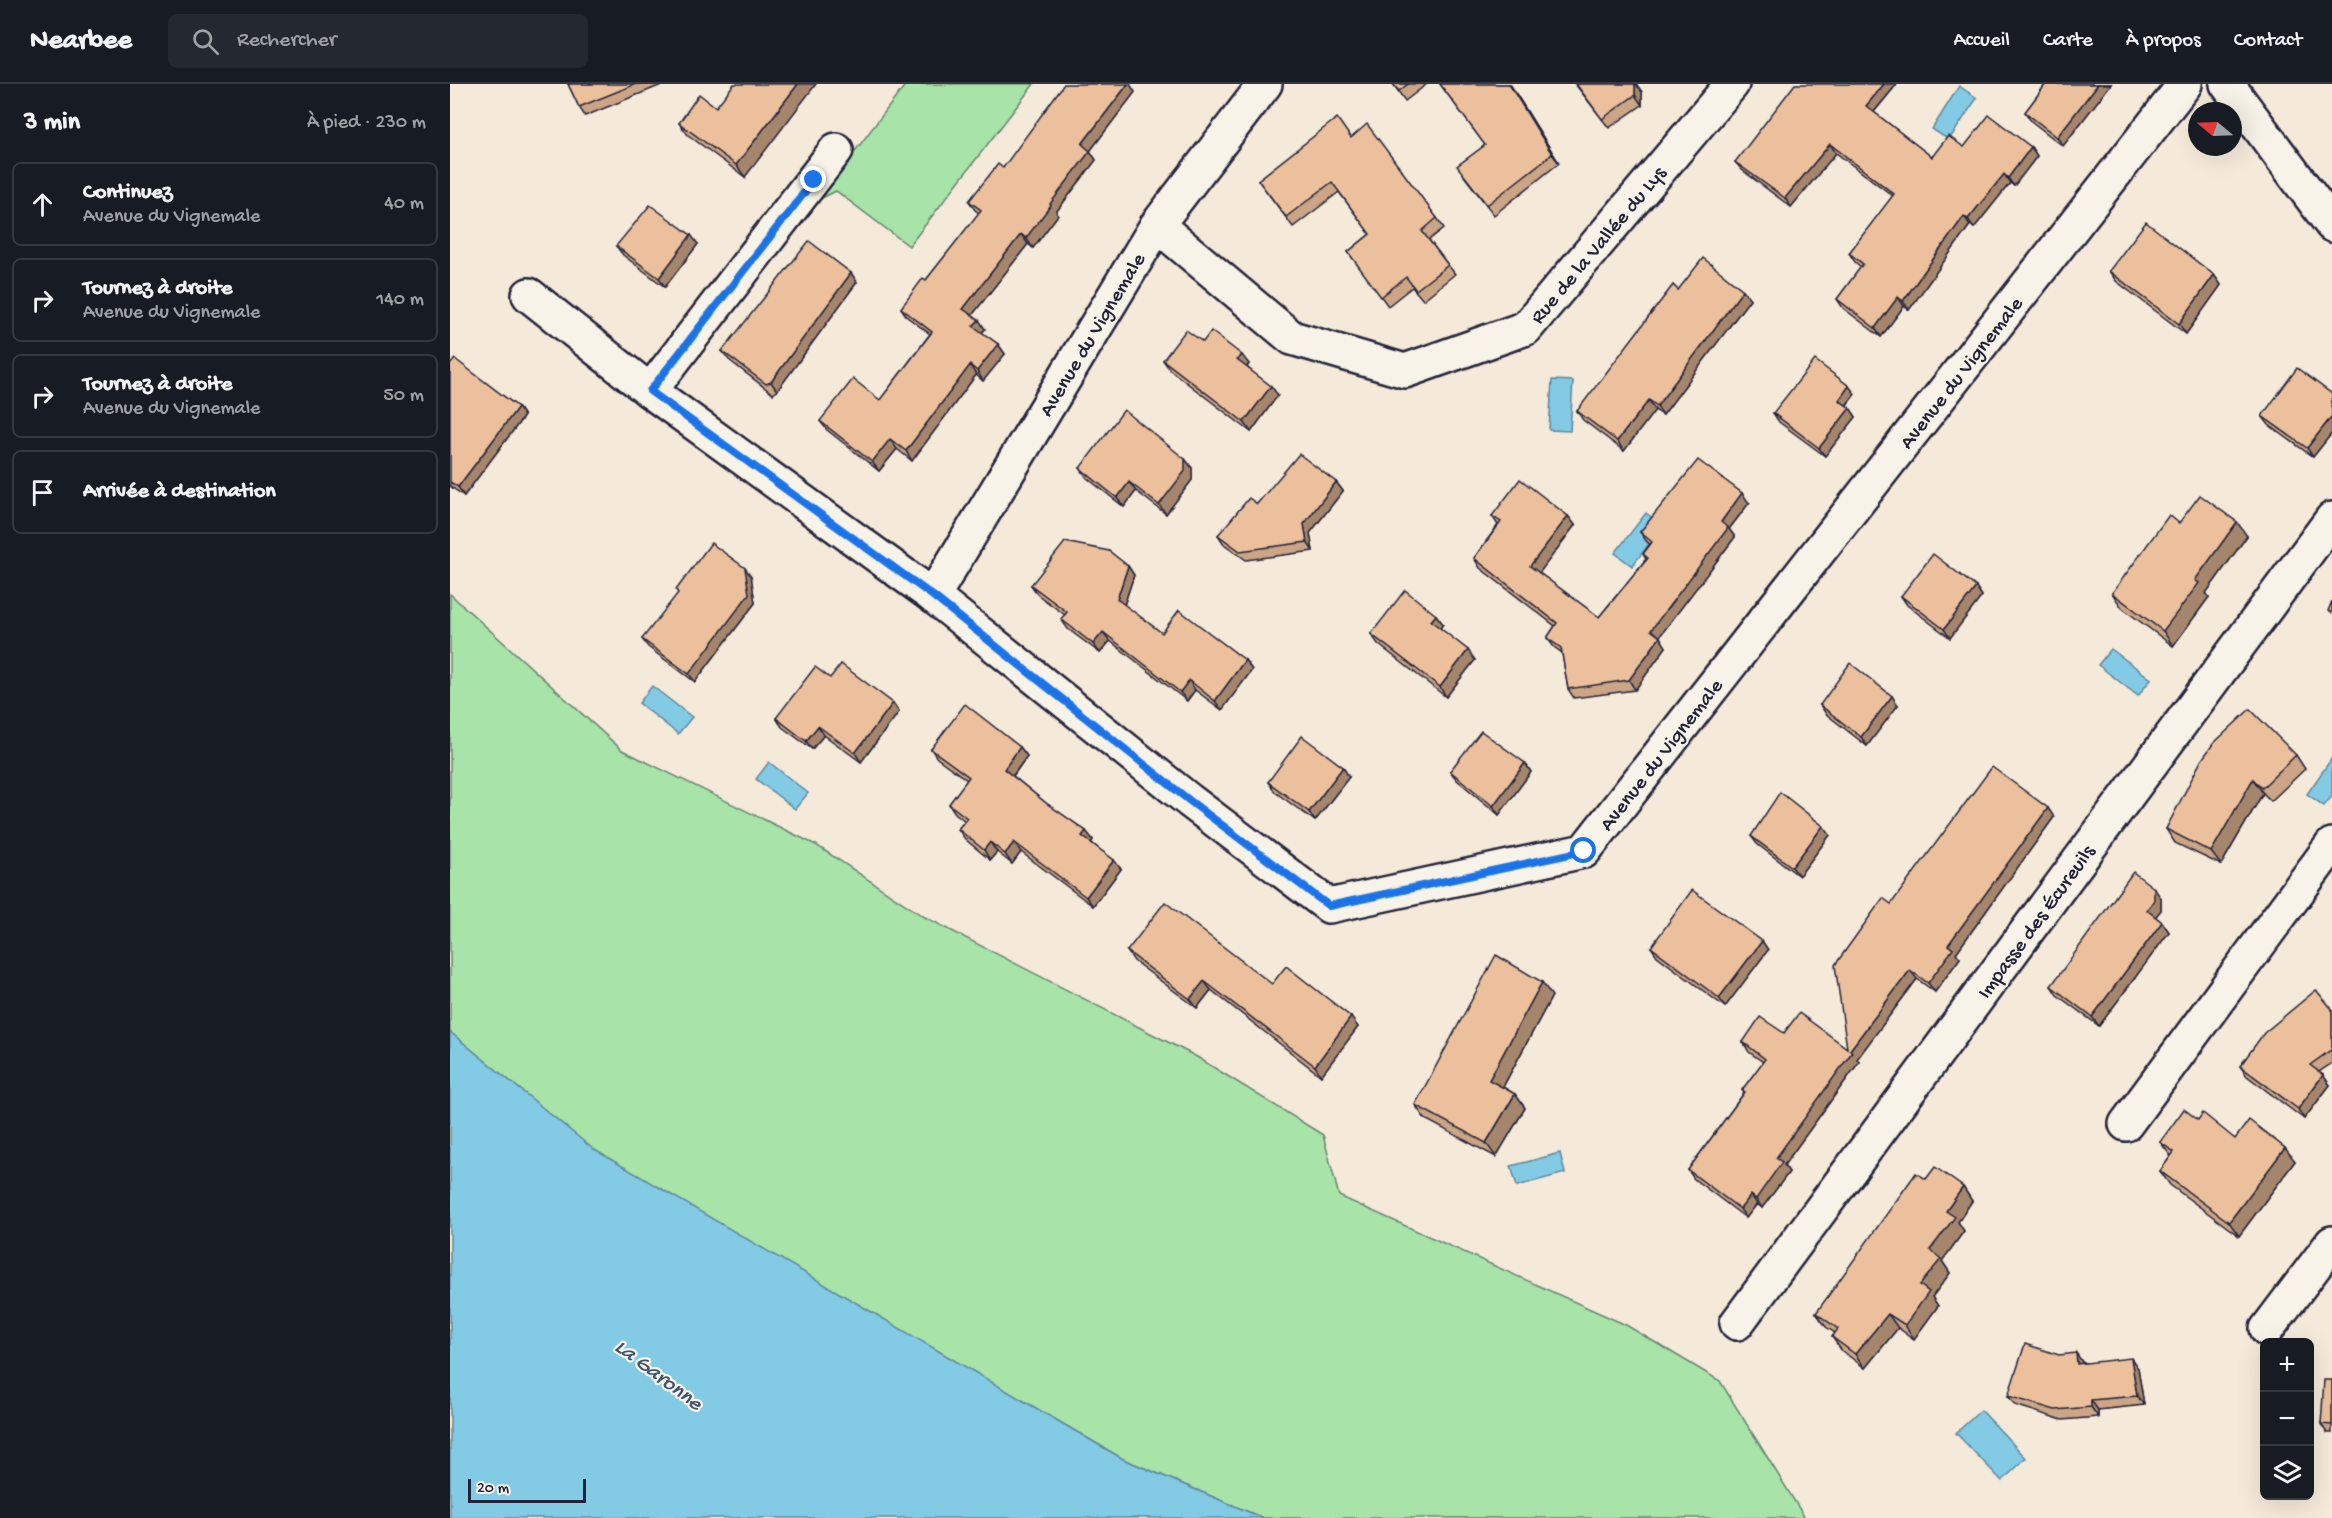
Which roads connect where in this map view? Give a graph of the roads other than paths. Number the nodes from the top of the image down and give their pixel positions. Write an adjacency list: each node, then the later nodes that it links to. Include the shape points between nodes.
1 (1265, 84): 6 (street, Avenue du Vignemale)
2 (1732, 84): 6 (street, Rue de la Vallée du Lys, via 1526,328 1405,371 1292,338)
3 (2185, 84): 11 (street, Avenue du Vignemale, via 1584,851 1329,906)
4 (2227, 84): 7 (street)
5 (836, 150): 9 (street)
6 (1157, 225): 11 (street, Avenue du Vignemale)
7 (2332, 225)
8 (529, 294): 9 (street, Avenue du Vignemale)
9 (650, 391): 11 (street, Avenue du Vignemale)
10 (2332, 519): 15 (street, Impasse des Écureuils)
11 (933, 596)
12 (2332, 845): 13 (street)
13 (2126, 1124)
14 (2332, 1243): 16 (street)
15 (1737, 1323)
16 (2267, 1329)

